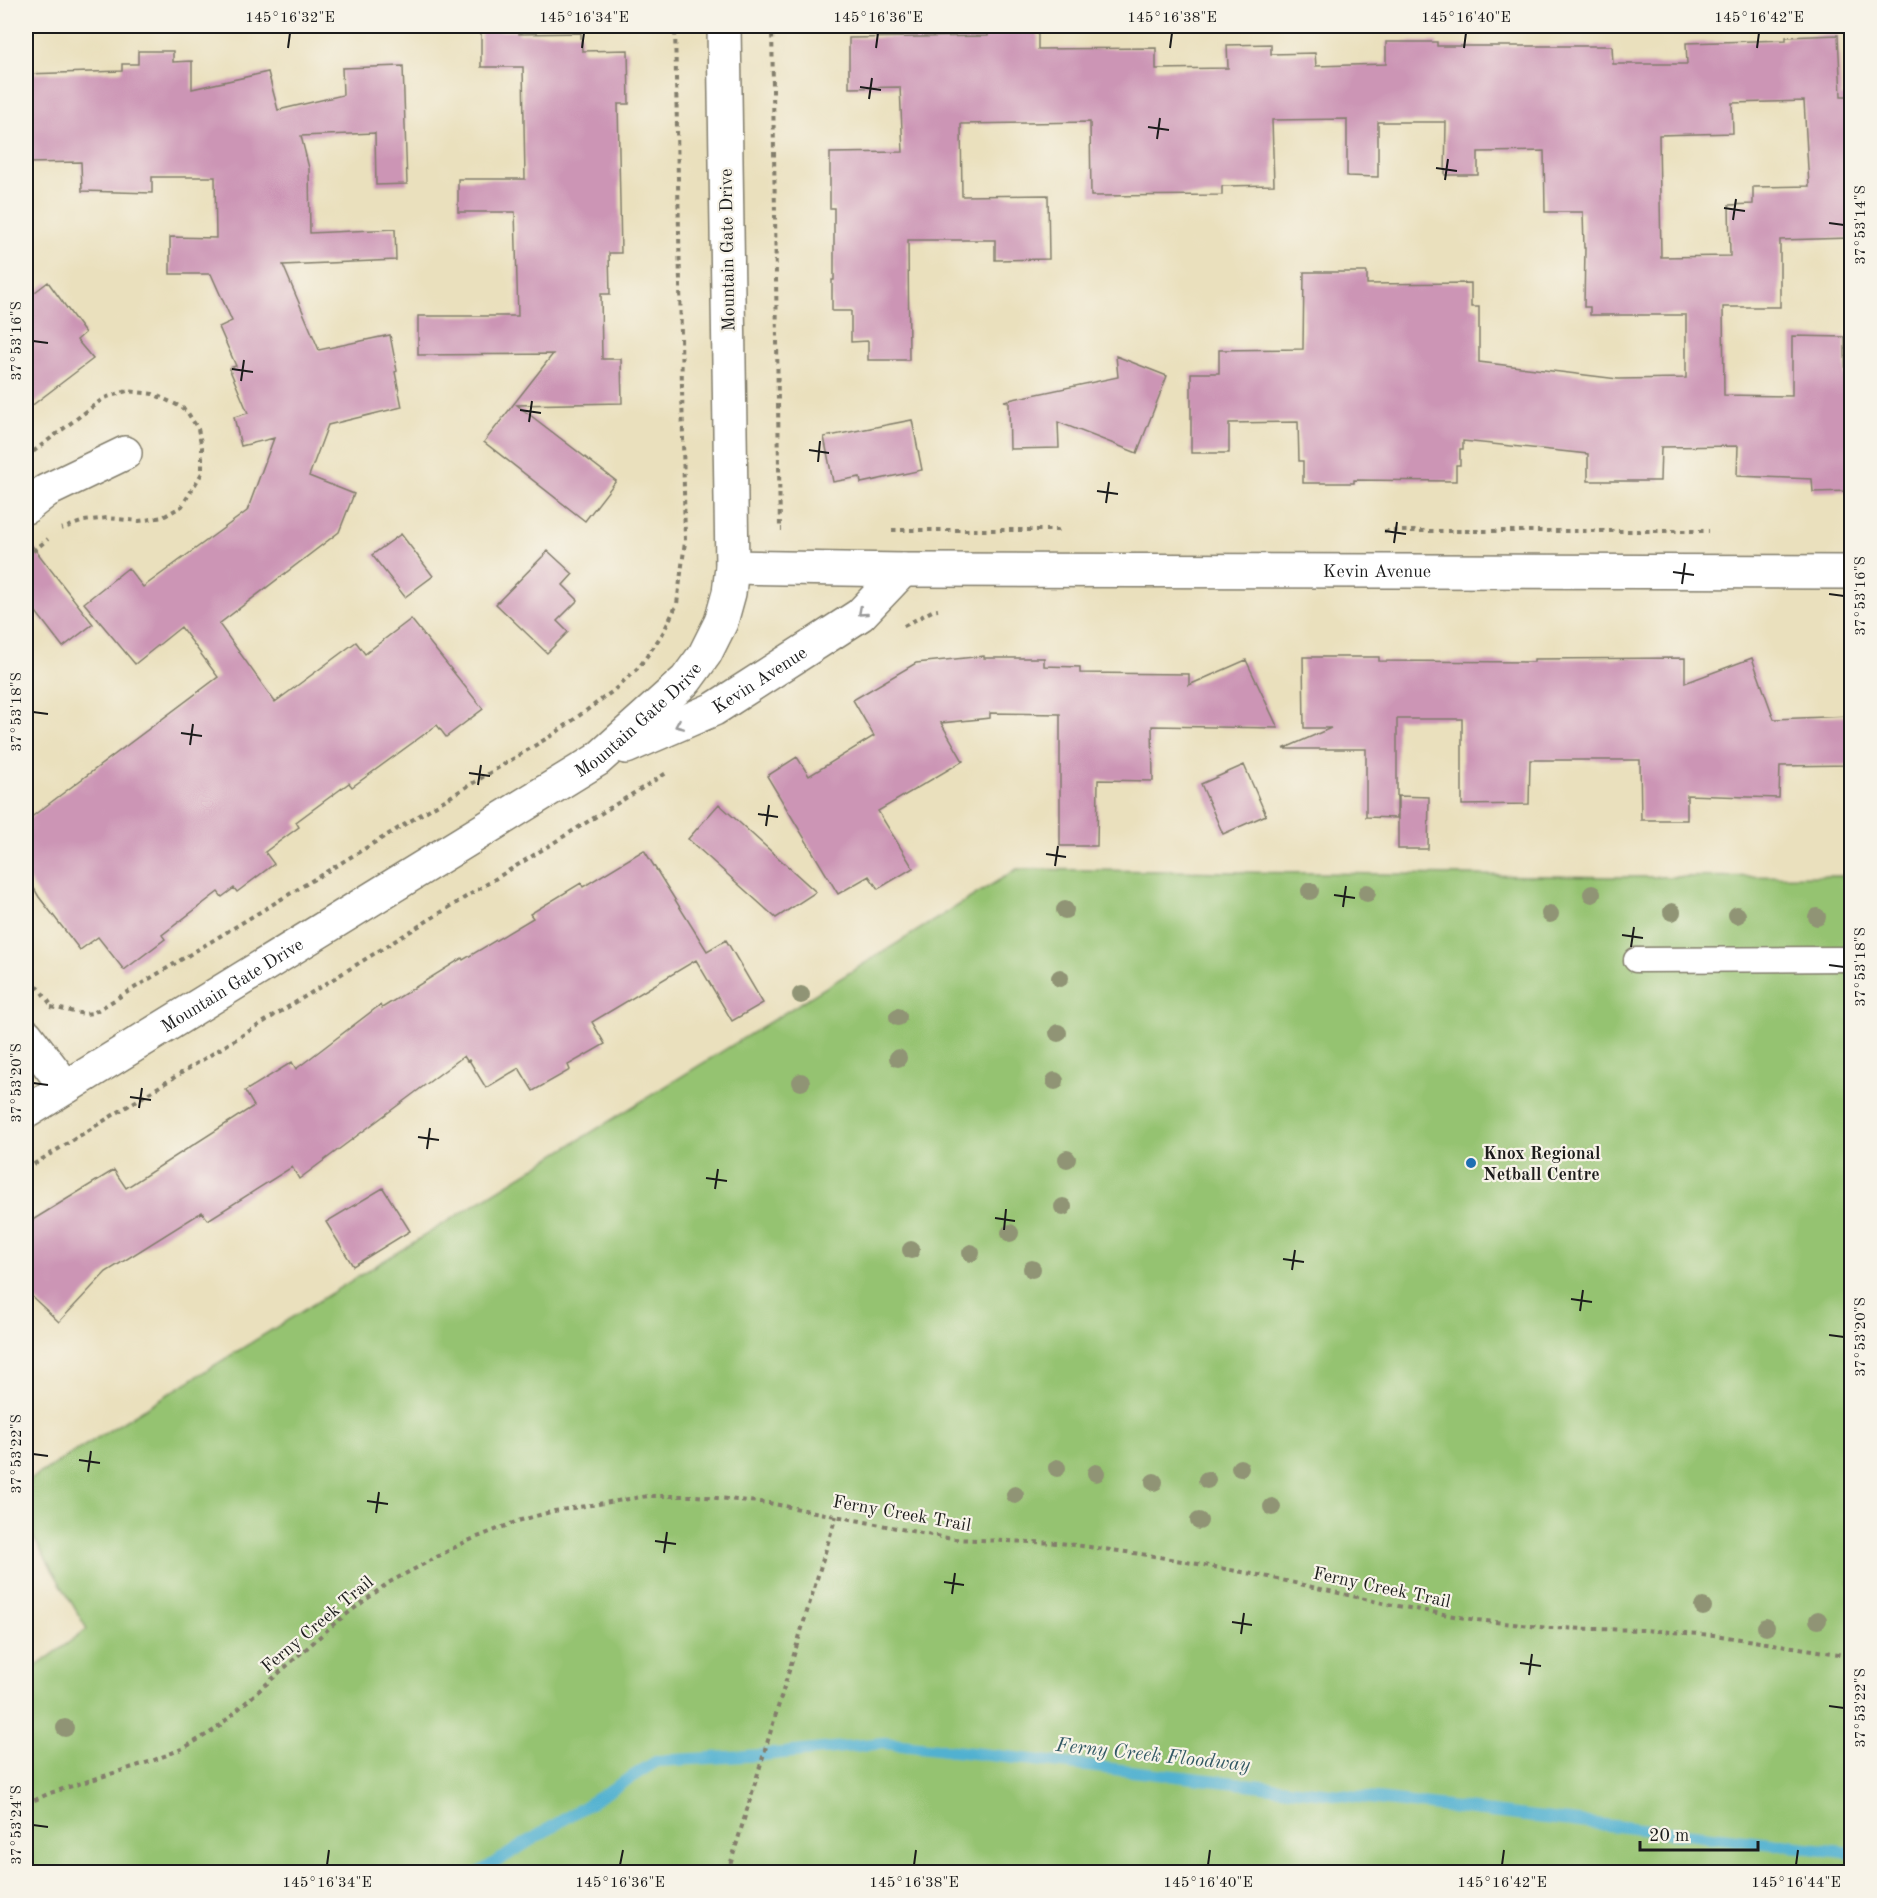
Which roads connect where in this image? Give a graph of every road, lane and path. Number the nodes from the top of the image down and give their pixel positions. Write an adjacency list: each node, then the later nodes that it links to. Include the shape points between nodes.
1 (675, 26): 21 (path, via 685,542 677,603 663,633 640,666 613,691 544,741 93,1013)
2 (724, 26): 11 (street, Mountain Gate Drive)
3 (772, 26): 6 (path, via 780,529)
4 (125, 453): 5 (street, via 46,491)
5 (26, 507)
6 (792, 529)
7 (886, 530): 8 (path)
8 (1064, 530)
9 (1382, 531): 10 (path)
10 (1716, 531)
11 (732, 567): 12 (street, Kevin Avenue); 16 (street, Mountain Gate Drive, via 721,622 705,654 686,680)
12 (903, 570): 13 (street, Kevin Avenue); 16 (street, Kevin Avenue, one-way to 16, via 860,615 714,710)
13 (1851, 572)
14 (940, 610): 15 (path)
15 (896, 631)
16 (597, 760): 23 (street, Mountain Gate Drive)
17 (674, 769): 25 (path)
18 (1851, 959): 19 (lane)
19 (1636, 960)
20 (26, 971): 21 (path)
21 (52, 1006): 22 (path)
22 (35, 1024): 23 (street)
23 (66, 1087): 24 (street, Mountain Gate Drive)
24 (26, 1112)
25 (26, 1169)
26 (836, 1516): 27 (path, Ferny Creek Trail, via 952,1539 1060,1543 1148,1555 1476,1620 1550,1628 1714,1635); 28 (path, Ferny Creek Trail, via 769,1503 648,1496 554,1511 518,1521 465,1542 388,1583 335,1623 216,1729 184,1748); 29 (path)
27 (1851, 1656)
28 (26, 1804)
29 (728, 1872)

